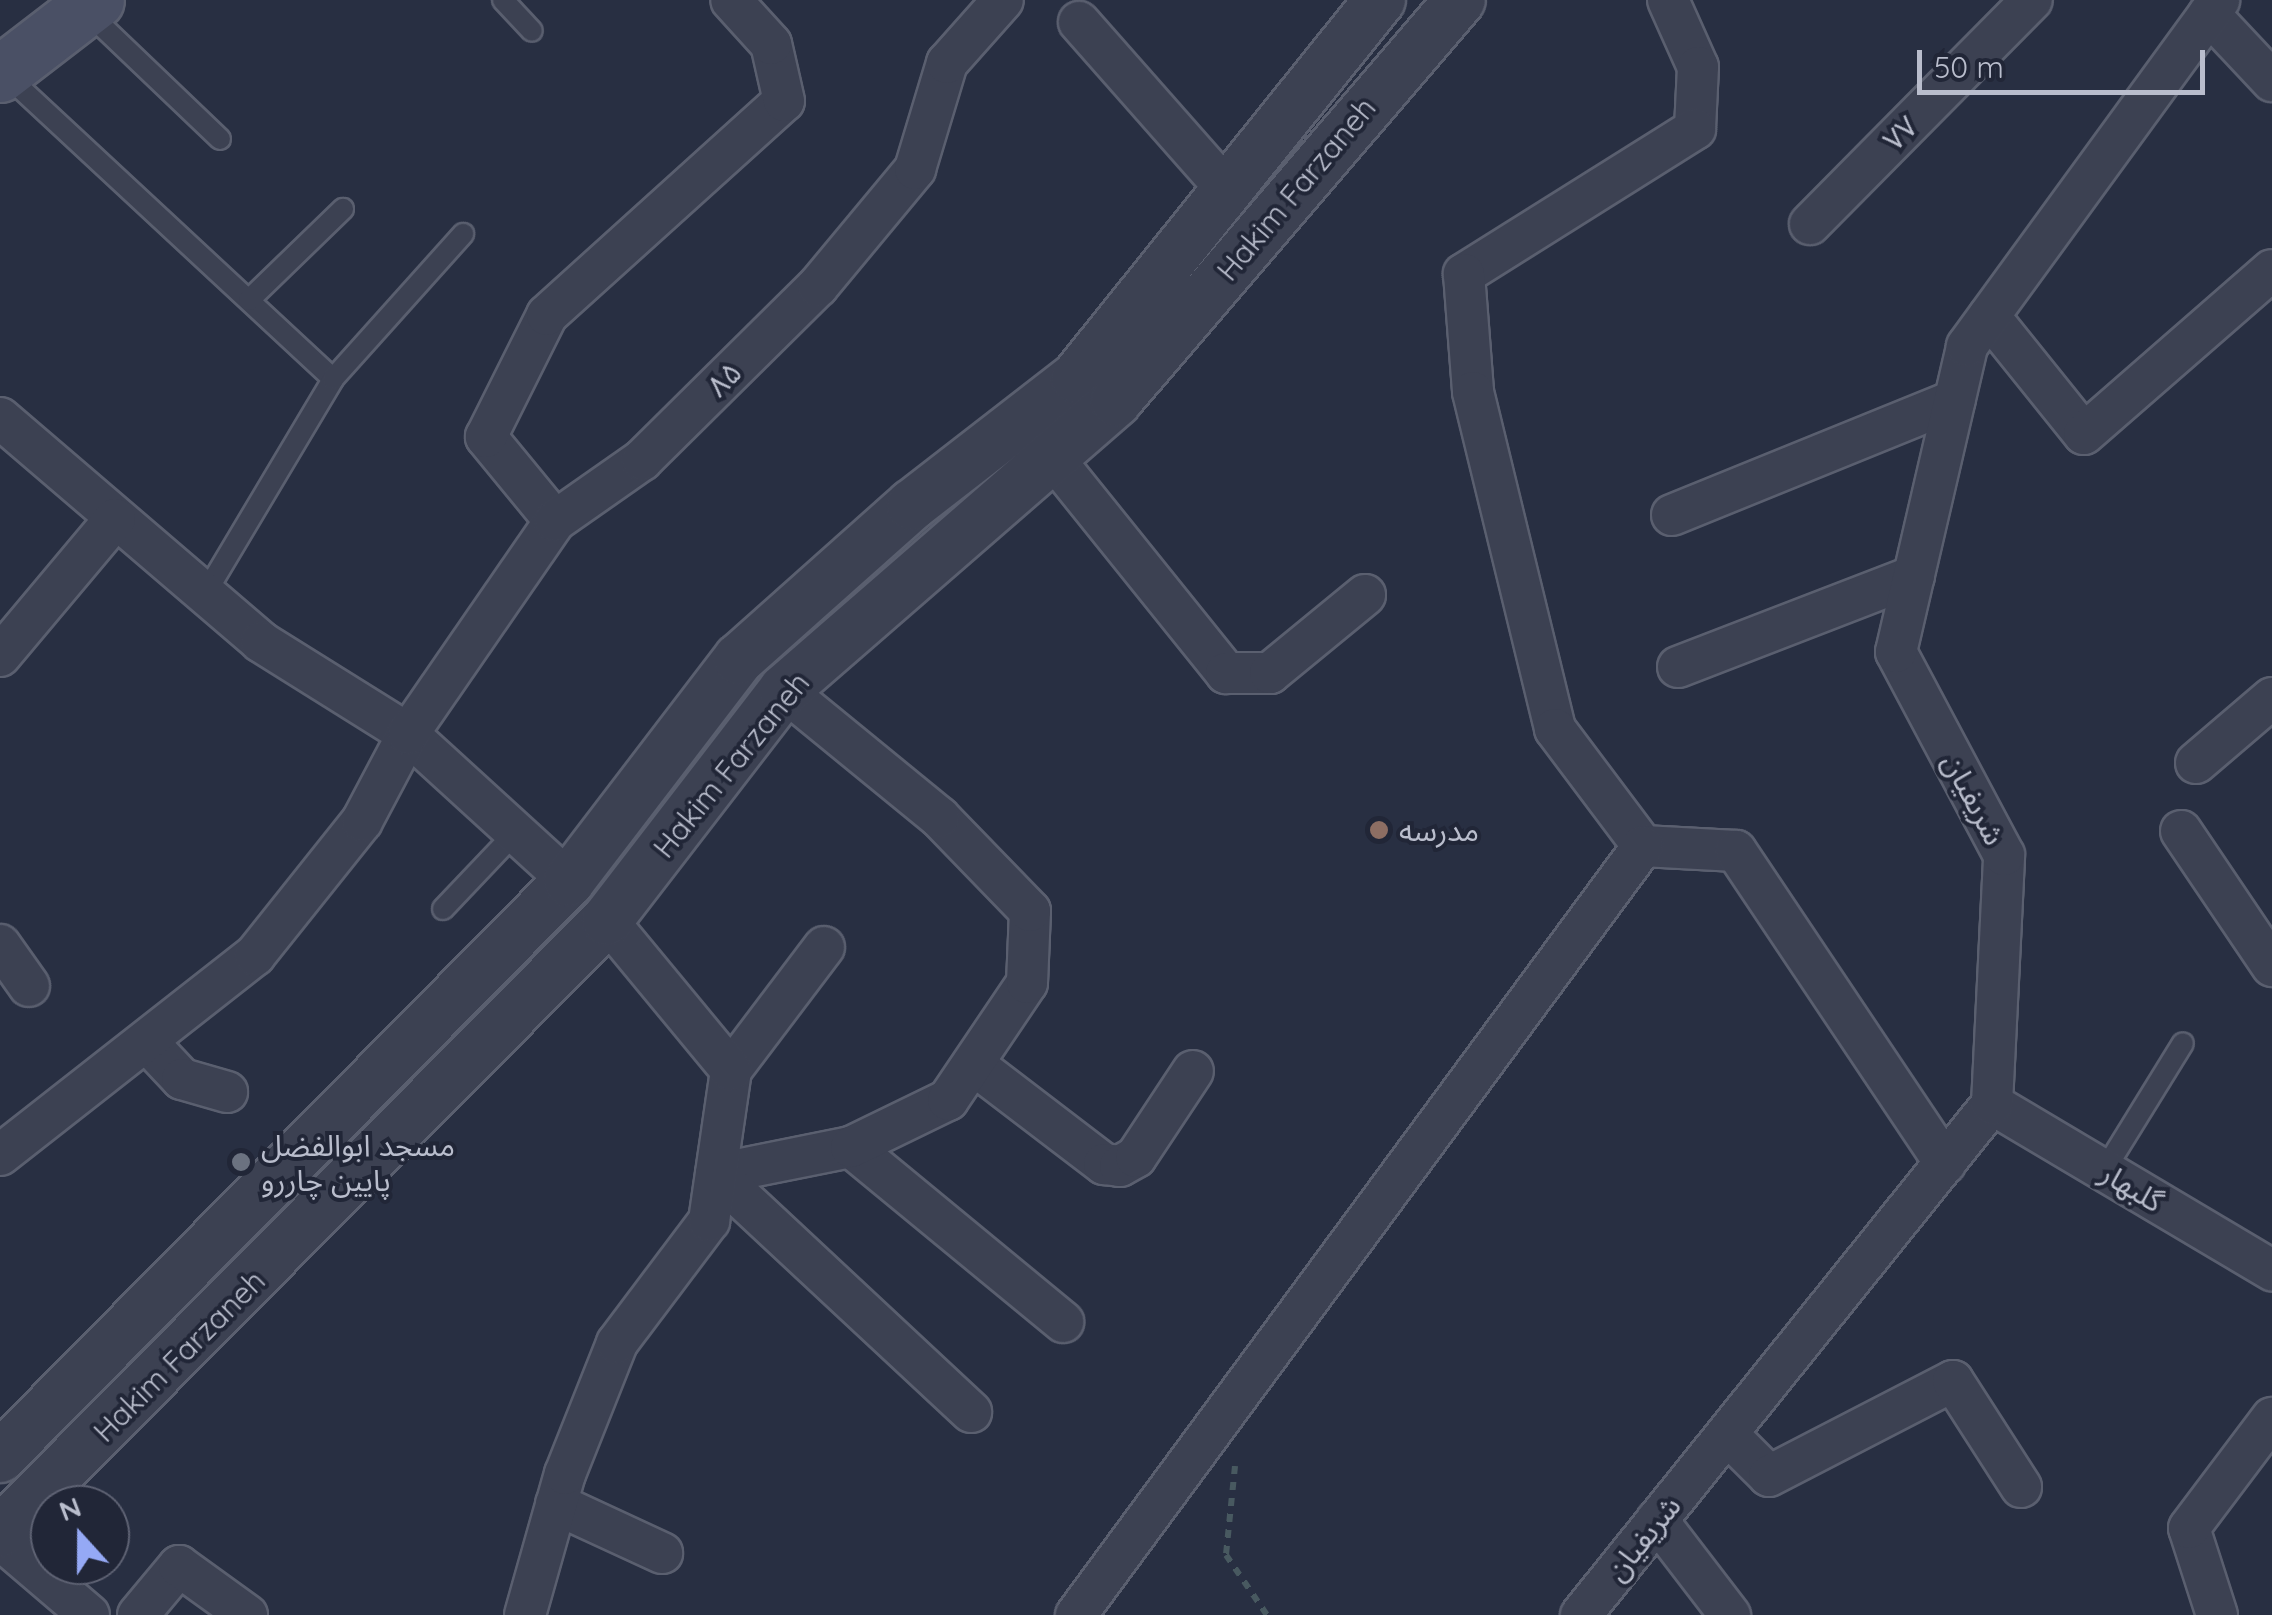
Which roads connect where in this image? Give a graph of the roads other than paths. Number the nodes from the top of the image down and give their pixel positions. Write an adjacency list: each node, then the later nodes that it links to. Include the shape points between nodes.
1 (504, 0): 11 (lane)
2 (731, 0): 29 (street, via 772,44 784,101 547,315 486,438)
3 (1003, 0): 29 (street, ۸۵, via 947,64 915,170 818,286 642,460)
4 (1380, 0): 15 (street, Hakim Farzaneh)
5 (1460, 0): 25 (street, Hakim Farzaneh, via 1432,22 1116,401)
6 (1668, 0): 42 (street, via 1698,67 1695,129 1464,274 1473,392 1554,729)
7 (2032, 0): 17 (street, ۷۷)
8 (90, 5): 12 (main road); 14 (lane)
9 (2214, 7): 13 (street); 21 (street, شریفیان)
10 (1079, 22): 15 (street)
11 (532, 31)
12 (2, 73): 20 (lane)
13 (2272, 81)
14 (220, 139)
15 (1229, 192): 26 (street, Hakim Farzaneh, via 1076,378)
16 (343, 209): 20 (lane)
17 (1810, 224)
18 (463, 234): 22 (lane)
19 (2272, 270): 21 (street, via 2084,434)
20 (249, 300): 22 (lane)
21 (1989, 316): 23 (street, شریفیان, via 1967,346)
22 (332, 379): 32 (lane)
23 (1955, 400): 27 (street); 31 (street, شریفیان)
24 (0, 418): 28 (street)
25 (1054, 459): 30 (street, Hakim Farzaneh); 33 (street, via 1226,673 1270,674)
26 (912, 506): 30 (street); 43 (street, Hakim Farzaneh, via 739,660)
27 (1672, 515)
28 (115, 520): 32 (street); 34 (street)
29 (554, 521): 38 (street, ۸۵)
30 (948, 546): 36 (street, Hakim Farzaneh)
31 (1914, 576): 35 (street); 56 (street, شریفیان, via 1896,652 2004,855)
32 (205, 594): 38 (street, via 261,642)
33 (1365, 595)
34 (0, 656)
35 (1678, 668)
36 (784, 690): 45 (street, Hakim Farzaneh); 52 (street, via 939,817 1030,911 1028,983)
37 (2272, 698): 39 (street)
38 (408, 734): 41 (street); 51 (street, ۸۵, via 362,821 255,955)
39 (2196, 763)
40 (2182, 831): 48 (street)
41 (515, 833): 43 (street); 44 (lane)
42 (1644, 846): 59 (street, via 1736,850); 78 (street)
43 (568, 881): 45 (street); 67 (street, Hakim Farzaneh)
44 (444, 909)
45 (606, 920): 53 (street); 71 (street, Hakim Farzaneh)
46 (0, 945): 49 (street)
47 (824, 947): 53 (street)
48 (2272, 966)
49 (29, 986)
50 (2182, 1043): 60 (lane)
51 (149, 1044): 55 (street, via 182,1079); 58 (street, ۸۵)
52 (973, 1064): 54 (street, via 1104,1164 1120,1166 1136,1157); 57 (street, via 948,1100)
53 (731, 1070): 61 (street)
54 (1193, 1071)
55 (227, 1092)
56 (1992, 1104): 59 (street, شریفیان); 60 (street, گلبهار)
57 (851, 1146): 61 (street); 63 (street)
58 (0, 1154)
59 (1945, 1163): 66 (street, شریفیان)
60 (2104, 1171): 62 (street, گلبهار)
61 (716, 1174): 64 (street); 69 (street, via 710,1221 617,1342)
62 (2272, 1270)
63 (1063, 1322)
64 (971, 1412)
65 (2272, 1418): 81 (street, via 2189,1528)
66 (1727, 1434): 68 (street, via 1769,1476 1953,1381); 70 (street, شریفیان)
67 (0, 1457)
68 (2021, 1487)
69 (556, 1504): 73 (street); 77 (street)
70 (1657, 1520): 79 (street, شریفیان); 80 (street)
71 (0, 1532)
72 (0, 1540): 74 (street)
73 (662, 1553)
74 (89, 1615)
75 (138, 1615): 76 (street, via 179,1566)
76 (247, 1615)
77 (525, 1615)
78 (1076, 1615)
79 (1581, 1615)
80 (1730, 1615)
81 (2218, 1615)

